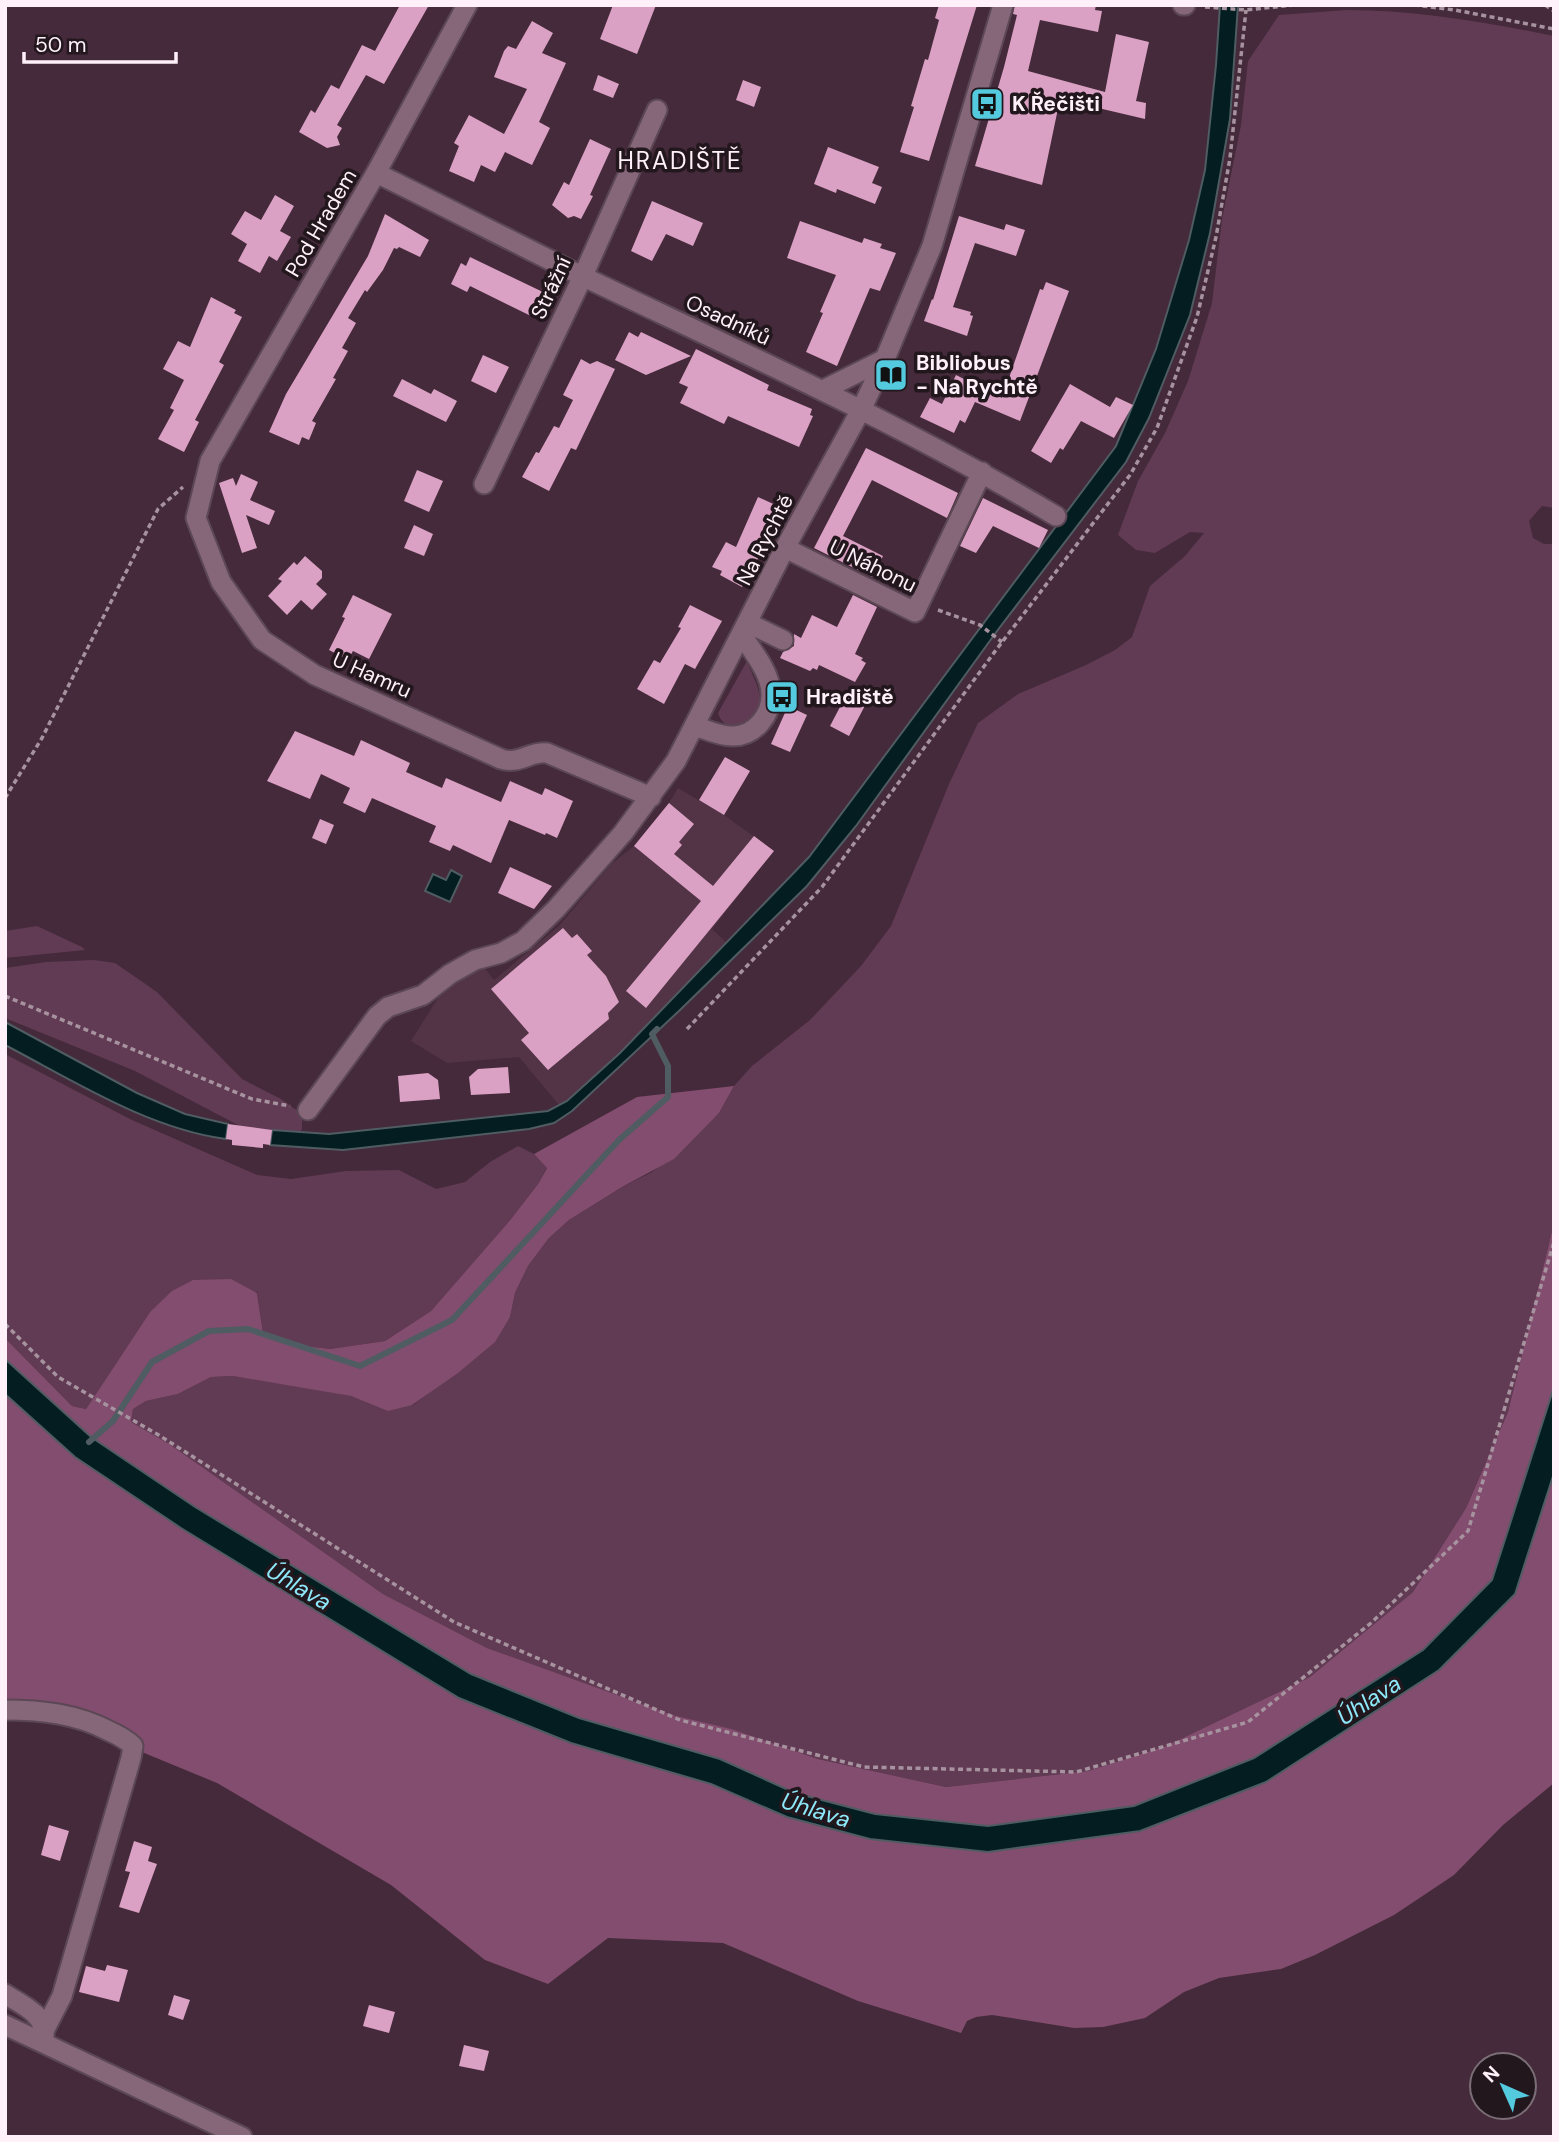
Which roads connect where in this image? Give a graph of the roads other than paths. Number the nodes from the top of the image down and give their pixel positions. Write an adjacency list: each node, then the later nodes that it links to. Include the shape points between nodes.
1 (467, 5): 4 (street, Pod Hradem)
2 (1003, 5): 6 (street, Na Rychtě, via 932,246)
3 (657, 110): 5 (street, Strážní)
4 (376, 173): 5 (street, Osadníků); 9 (street, Pod Hradem)
5 (583, 276): 7 (street, Osadníků); 11 (street, Strážní)
6 (885, 359): 7 (street); 8 (street, Na Rychtě)
7 (823, 390): 8 (street, Osadníků)
8 (862, 408): 10 (street, Osadníků); 13 (street, Na Rychtě)
9 (210, 461): 17 (street, U Hamru, via 196,518 221,582 261,640 315,675 501,759 515,761 547,753)
10 (982, 472): 12 (street, Osadníků); 13 (street, U Náhonu, via 915,612)
11 (484, 484)
12 (1056, 516)
13 (785, 548): 14 (street, Na Rychtě)
14 (745, 629): 15 (street); 16 (street, Na Rychtě); 16 (street, via 767,678 771,694 768,712 755,728 732,737)
15 (783, 640)
16 (695, 726): 17 (street, Na Rychtě)
17 (651, 797): 18 (street, Na Rychtě, via 523,941 466,965 423,995 387,1007 377,1016)
18 (308, 1110)
19 (5, 1710): 22 (street, via 72,1716 133,1746 62,1996)
20 (5, 1994): 22 (street, via 37,2014)
21 (5, 2025): 22 (street)
22 (44, 2037): 23 (street)
23 (242, 2137)

